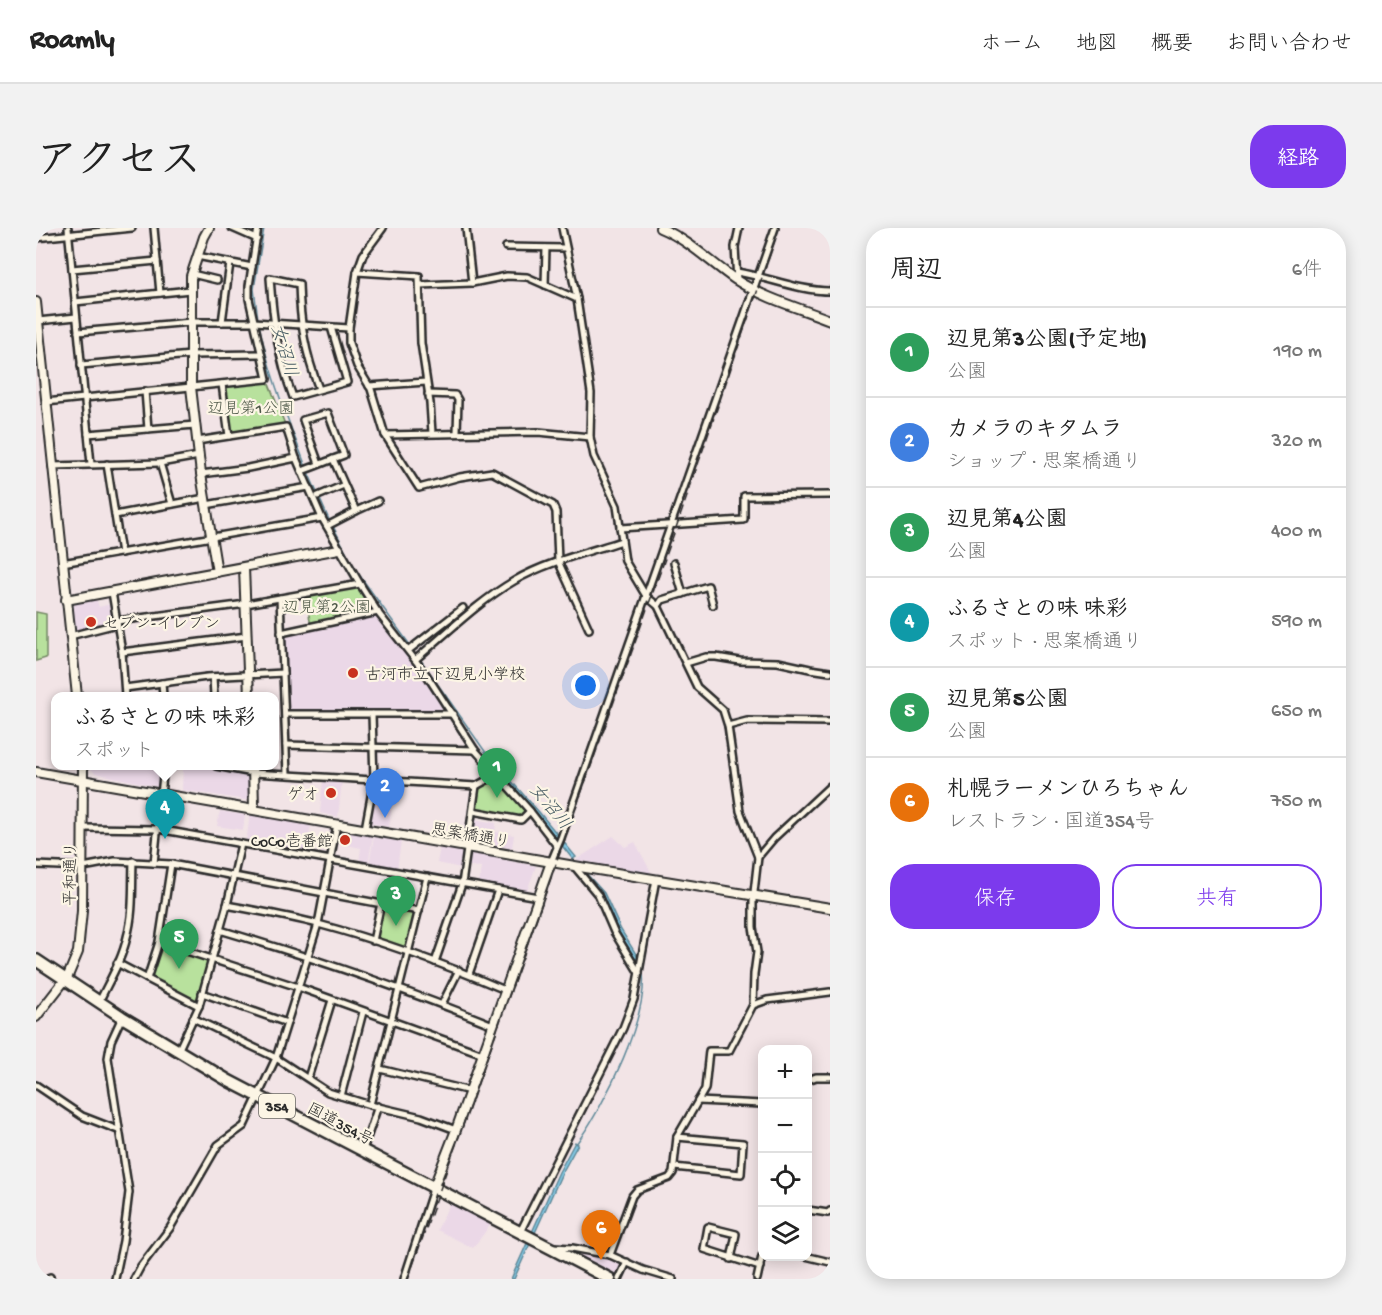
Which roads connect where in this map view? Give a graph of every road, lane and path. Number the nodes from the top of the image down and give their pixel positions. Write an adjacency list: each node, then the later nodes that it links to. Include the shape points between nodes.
1 (132, 228): 12 (street)
2 (154, 228): 19 (street)
3 (209, 228): 18 (street)
4 (232, 228): 14 (street)
5 (258, 228): 14 (street)
6 (383, 228): 23 (street, via 363,255)
7 (466, 228): 29 (street)
8 (562, 228): 17 (street)
9 (660, 228): 28 (street, via 682,239)
10 (739, 228): 24 (street, via 735,247)
11 (775, 228): 26 (street)
12 (68, 231): 13 (street); 22 (street)
13 (36, 238)
14 (257, 239): 21 (street)
15 (506, 247): 16 (street)
16 (546, 248): 17 (street); 31 (street)
17 (566, 248): 36 (street)
18 (197, 256): 20 (street); 25 (street)
19 (157, 261): 22 (street); 35 (street)
20 (230, 263): 21 (street); 43 (street)
21 (252, 267): 44 (street, via 249,299)
22 (72, 269): 38 (street)
23 (357, 272): 30 (street, via 419,276); 48 (street)
24 (737, 272): 26 (street); 28 (street)
25 (192, 274): 27 (street); 32 (street)
26 (759, 275): 33 (street); 34 (street, via 812,291)
27 (217, 280)
28 (737, 281): 33 (street)
29 (472, 283): 30 (street); 31 (street, via 507,276 527,277)
30 (420, 285): 53 (street)
31 (545, 285): 36 (street)
32 (190, 290): 35 (street); 42 (street)
33 (754, 290): 40 (street); 91 (street)
34 (830, 291)
35 (160, 293): 38 (street)
36 (577, 299): 69 (street, via 591,393)
37 (36, 302): 41 (street)
38 (75, 302): 39 (street)
39 (76, 317): 41 (street); 49 (street)
40 (830, 320)
41 (38, 321): 61 (street)
42 (191, 322): 43 (street); 49 (street); 51 (street)
43 (222, 322): 44 (street)
44 (254, 322): 45 (street); 50 (street)
45 (273, 323): 46 (street); 46 (street, via 270,278 299,284); 57 (street, via 293,397)
46 (301, 325): 47 (street); 57 (street)
47 (331, 327): 48 (street); 57 (street, via 346,382)
48 (349, 327): 55 (street, via 354,358)
49 (78, 332): 52 (street)
50 (260, 354): 51 (street); 54 (street, via 267,379)
51 (191, 355): 52 (street); 56 (street)
52 (81, 364): 60 (street)
53 (426, 382): 55 (street); 59 (street)
54 (222, 384): 56 (street); 68 (street)
55 (369, 386): 67 (street)
56 (191, 387): 58 (street); 62 (street)
57 (319, 390)
58 (145, 392): 60 (street); 63 (street)
59 (428, 394): 64 (street, via 455,395); 65 (street)
60 (84, 398): 61 (street); 66 (street)
61 (46, 402): 78 (street)
62 (195, 425): 63 (street); 70 (street)
63 (148, 429): 66 (street)
64 (457, 432): 65 (street); 69 (street, via 538,432)
65 (432, 433): 67 (street)
66 (88, 434): 75 (street)
67 (385, 435): 98 (street, via 419,488 492,472 553,505)
68 (229, 436): 70 (street); 72 (street, via 286,427)
69 (590, 437): 93 (street, via 594,456 617,506)
70 (197, 441): 71 (street)
71 (199, 456): 74 (street); 80 (street)
72 (296, 458): 79 (street); 80 (street)
73 (333, 459): 77 (street); 77 (street, via 344,455 328,412 303,420); 81 (street)
74 (160, 463): 76 (street); 87 (street)
75 (91, 464): 76 (street); 78 (street)
76 (107, 464): 89 (street)
77 (319, 465): 79 (street)
78 (52, 466): 99 (street)
79 (302, 471): 82 (street)
80 (201, 474): 86 (street)
81 (345, 485): 83 (street); 88 (street)
82 (309, 487): 86 (street); 90 (street)
83 (318, 495)
84 (830, 495): 91 (street, via 744,496 743,520)
85 (378, 501): 88 (street)
86 (206, 502): 87 (street); 94 (street)
87 (172, 504): 89 (street)
88 (357, 511): 92 (street)
89 (115, 514): 97 (street)
90 (322, 518): 92 (street); 94 (street)
91 (672, 525): 93 (street); 106 (street)
92 (327, 526): 96 (street)
93 (620, 528): 95 (street)
94 (211, 537): 97 (street); 102 (street)
95 (622, 541): 98 (street); 106 (street, via 625,561)
96 (339, 549): 101 (street); 103 (street)
97 (121, 553): 99 (street)
98 (558, 561): 116 (street); 117 (street, via 514,580)
99 (62, 563): 108 (street)
100 (674, 563): 105 (street)
101 (244, 568): 102 (street); 109 (street)
102 (217, 572): 104 (street)
103 (360, 584): 107 (street); 113 (street)
104 (112, 592): 108 (street); 114 (street)
105 (682, 594): 110 (street, via 708,586); 111 (street, via 662,600)
106 (646, 596): 111 (street); 163 (street)
107 (280, 598): 109 (street); 118 (street)
108 (66, 600): 119 (street)
109 (246, 604): 114 (street); 120 (street)
110 (713, 605)
111 (658, 606): 124 (street)
112 (463, 608): 115 (street)
113 (378, 612): 118 (street); 121 (street)
114 (117, 622): 119 (street); 122 (street)
115 (442, 625): 117 (street); 121 (street)
116 (590, 629)
117 (448, 632): 123 (street)
118 (281, 633): 126 (street)
119 (70, 636): 131 (street)
120 (247, 636): 122 (street); 127 (street)
121 (408, 650): 123 (street)
122 (122, 652): 130 (street)
123 (416, 659): 138 (street)
124 (686, 663): 125 (street, via 716,657 778,662); 140 (street, via 697,687 723,710)
125 (830, 672)
126 (283, 673): 127 (street); 136 (street)
127 (248, 675): 128 (street); 135 (street)
128 (213, 677): 129 (street); 134 (street)
129 (162, 683): 130 (street); 133 (street)
130 (124, 688): 132 (street)
131 (76, 692)
132 (124, 692)
133 (163, 692)
134 (214, 692)
135 (249, 692)
136 (285, 714): 137 (street); 141 (street)
137 (372, 714): 138 (street); 142 (street)
138 (453, 714): 143 (street)
139 (830, 722): 140 (street, via 747,721)
140 (728, 726): 166 (street, via 740,810)
141 (286, 745): 142 (street); 149 (street)
142 (373, 747): 143 (street); 152 (street)
143 (476, 750): 150 (street)
144 (84, 770): 151 (street, 平和通り)
145 (163, 770): 155 (street)
146 (253, 770): 156 (street)
147 (260, 770): 149 (street)
148 (36, 772): 151 (street, 思案橋通り)
149 (287, 774): 152 (street)
150 (496, 775): 153 (street); 158 (street)
151 (85, 779): 155 (street, 思案橋通り); 160 (street, 平和通り)
152 (374, 780): 153 (street); 162 (street)
153 (476, 786): 157 (street)
154 (830, 786): 166 (street)
155 (161, 793): 156 (street, 思案橋通り); 161 (street)
156 (254, 809): 159 (street, 思案橋通り)
157 (473, 811): 158 (street, via 521,820); 165 (street)
158 (530, 811): 163 (street)
159 (338, 824): 162 (street, 思案橋通り); 167 (street)
160 (84, 828): 161 (street); 173 (street, 平和通り)
161 (158, 829): 164 (street); 170 (street)
162 (365, 829): 165 (street, 思案橋通り)
163 (559, 842): 169 (street)
164 (241, 844): 167 (street); 175 (street)
165 (468, 847): 169 (street, 思案橋通り); 178 (street)
166 (758, 857): 181 (street)
167 (331, 860): 176 (street); 180 (street)
168 (133, 861): 170 (street); 173 (street); 196 (street, via 128,935)
169 (551, 862): 174 (street, 思案橋通り); 182 (street)
170 (154, 863): 171 (street)
171 (171, 864): 175 (street); 190 (street)
172 (36, 865): 173 (street)
173 (82, 867): 200 (street, 平和通り, via 78,952)
174 (579, 867): 177 (street, 思案橋通り); 198 (street)
175 (235, 876): 180 (street); 184 (street)
176 (427, 877): 178 (street); 186 (street)
177 (656, 879): 181 (street, 思案橋通り); 198 (street)
178 (462, 884): 179 (street); 195 (street)
179 (498, 890): 182 (street); 199 (street)
180 (324, 891): 183 (street); 187 (street)
181 (754, 895): 185 (street, 思案橋通り); 210 (street, via 757,952)
182 (538, 897): 204 (street)
183 (381, 903): 186 (street); 189 (street)
184 (227, 905): 187 (street); 188 (street)
185 (830, 908)
186 (419, 911): 191 (street)
187 (318, 924): 189 (street); 192 (street)
188 (220, 930): 192 (street); 193 (street)
189 (373, 941): 191 (street)
190 (159, 942): 193 (street); 201 (street)
191 (409, 953): 195 (street); 203 (street)
192 (308, 956): 202 (street); 203 (street)
193 (212, 959): 202 (street); 206 (street)
194 (36, 960): 200 (highway, 国道354号 / 354)
195 (435, 962): 197 (street)
196 (117, 963): 201 (street); 208 (street)
197 (459, 970): 199 (street); 209 (street)
198 (639, 971): 242 (street, via 623,1028)
199 (469, 974): 204 (street)
200 (65, 979): 208 (highway, 国道354号 / 354); 213 (street, 平和通り)
201 (147, 979): 211 (street)
202 (298, 987): 207 (street); 217 (street)
203 (400, 988): 209 (street); 216 (street)
204 (505, 990): 218 (street)
205 (830, 992): 210 (street)
206 (202, 993): 211 (street); 217 (street)
207 (332, 1000): 212 (street); 224 (street)
208 (99, 1002): 214 (highway, 国道354号 / 354)
209 (442, 1005): 218 (street)
210 (753, 1005): 230 (street, via 729,1051 709,1051 706,1083)
211 (199, 1006): 215 (street)
212 (363, 1011): 216 (street); 229 (street)
213 (36, 1017)
214 (122, 1017): 219 (highway, 国道354号 / 354); 234 (street, via 108,1058)
215 (193, 1018): 219 (street); 221 (street)
216 (392, 1022): 220 (street); 222 (street)
217 (287, 1023): 221 (street)
218 (493, 1024): 220 (street)
219 (178, 1051): 228 (highway, 国道354号 / 354)
220 (483, 1054): 227 (street)
221 (276, 1058): 224 (street); 228 (street)
222 (380, 1069): 227 (street); 232 (street)
223 (830, 1077): 225 (street)
224 (308, 1078): 229 (street)
225 (812, 1078)
226 (36, 1085): 234 (street, via 82,1116)
227 (470, 1091): 235 (street)
228 (258, 1096): 237 (highway, 国道354号 / 354); 252 (street, via 244,1126 218,1144 170,1228)
229 (340, 1096): 232 (street)
230 (698, 1101): 231 (street); 236 (street)
231 (758, 1104)
232 (370, 1105): 233 (street)
233 (378, 1106): 235 (street); 237 (street)
234 (118, 1130): 251 (street, via 129,1192)
235 (456, 1130): 239 (street)
236 (677, 1137): 238 (street); 238 (street, via 743,1143 741,1174)
237 (362, 1151): 239 (highway, 国道354号 / 354)
238 (674, 1167): 244 (street, via 669,1178 637,1190 632,1196)
239 (433, 1189): 242 (highway, 国道354号 / 354); 253 (street)
240 (812, 1211): 241 (street)
241 (830, 1211)
242 (527, 1237): 243 (highway, 国道354号 / 354)
243 (549, 1249): 244 (street, via 552,1246); 254 (highway, 国道354号 / 354)
244 (610, 1255): 248 (street)
245 (812, 1258): 249 (street)
246 (731, 1259): 246 (street, via 704,1249 708,1227 736,1234); 250 (street)
247 (761, 1261): 250 (street)
248 (627, 1262): 255 (street); 256 (street)
249 (830, 1262)
250 (760, 1267): 257 (street)
251 (115, 1279)
252 (134, 1279)
253 (404, 1279)
254 (610, 1279)
255 (619, 1279)
256 (673, 1279)
257 (757, 1279)

